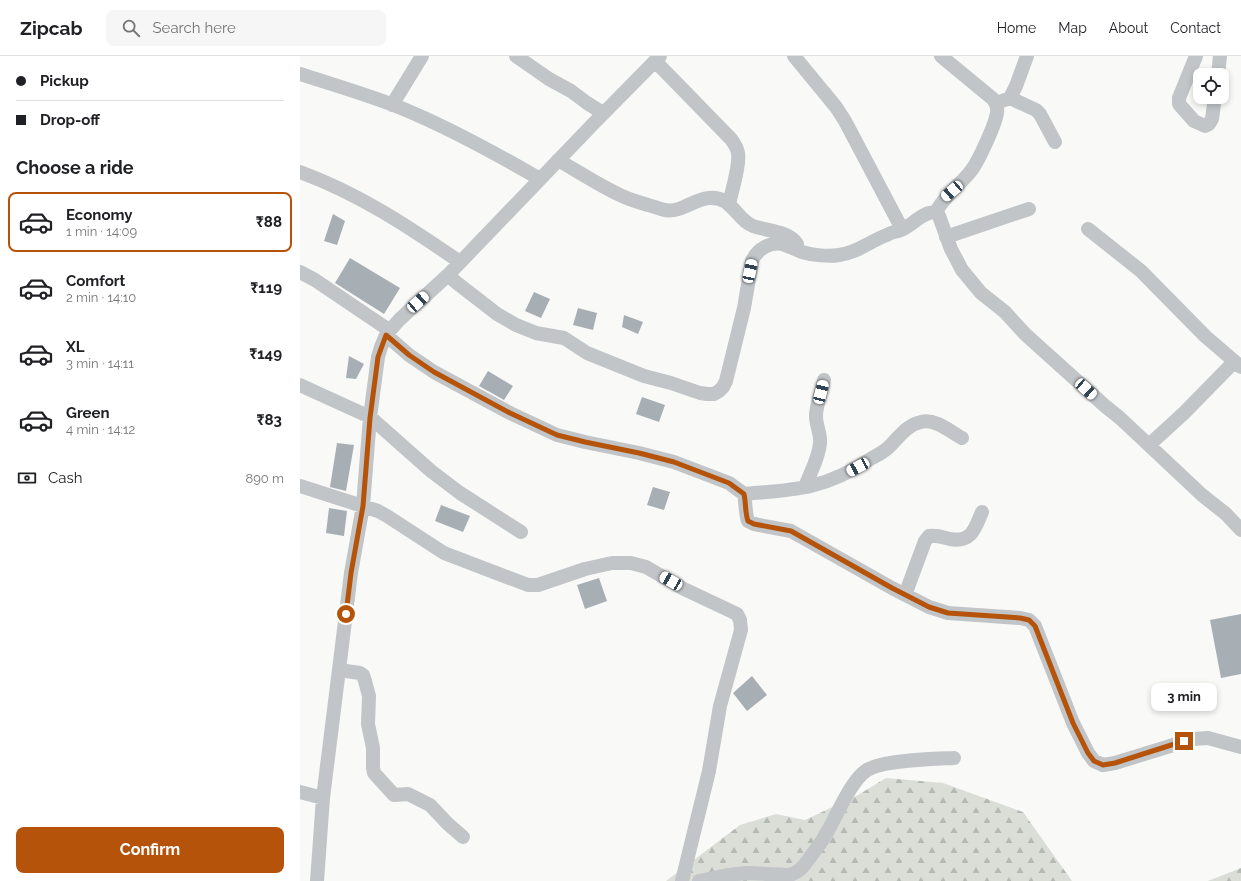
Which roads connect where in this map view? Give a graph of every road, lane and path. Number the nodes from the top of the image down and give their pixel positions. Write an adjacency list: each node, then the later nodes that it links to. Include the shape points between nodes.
1 (422, 56): 14 (street)
2 (516, 56): 15 (street)
3 (794, 56): 24 (street, via 846,121)
4 (941, 56): 12 (street)
5 (1027, 56): 11 (street)
6 (1196, 56): 13 (street, via 1179,98 1179,104 1194,121 1205,126 1212,119)
7 (1220, 56): 9 (street)
8 (658, 58): 15 (street); 20 (street, via 736,146 738,162)
9 (1219, 68)
10 (300, 74): 14 (street)
11 (1010, 98): 12 (street, via 1001,102); 16 (street, via 1036,110)
12 (993, 99): 22 (street, via 997,112 995,121 978,161 960,184 944,198)
13 (1214, 104)
14 (392, 105): 19 (street, via 483,147)
15 (603, 113): 17 (street)
16 (1055, 142)
17 (558, 160): 19 (street); 20 (street, via 620,195 666,210 675,210 708,198)
18 (300, 172): 27 (street, via 327,182 371,205 411,228)
19 (540, 179): 27 (street)
20 (729, 204): 26 (street, via 748,223 793,238)
21 (1029, 209): 25 (street)
22 (936, 212): 24 (street, via 924,214); 25 (street)
23 (1088, 229): 31 (street, via 1141,271 1205,336)
24 (902, 230): 26 (street, via 848,253)
25 (946, 237): 36 (street, via 962,270 981,293 1005,312 1030,339)
26 (803, 253): 29 (street, via 784,244 774,244 755,254 729,372 723,387 714,394 700,393 644,376 586,352 564,338 536,333 516,325 497,314)
27 (460, 262): 29 (street)
28 (300, 272): 30 (street)
29 (448, 275): 30 (street)
30 (388, 332): 34 (street, via 378,357); 39 (street, via 409,355 441,376 557,435 674,462 729,483)
31 (1238, 364): 36 (street)
32 (824, 380): 38 (street, via 816,414 820,445)
33 (300, 385): 34 (street)
34 (370, 418): 40 (street); 43 (street, via 460,493)
35 (962, 438): 38 (street, via 931,421 922,421 903,432 889,447 841,476)
36 (1149, 445): 42 (street)
37 (300, 486): 40 (street)
38 (805, 487): 39 (street)
39 (744, 494): 44 (street, via 748,521 791,531)
40 (363, 506): 45 (street, via 351,573); 52 (street, via 387,516 444,553 528,585 538,585 612,563 631,563 646,567 684,589 737,614 741,630 720,706 710,771)
41 (982, 512): 44 (street, via 973,534 968,537 958,540 929,536)
42 (1241, 530)
43 (521, 532)
44 (905, 595): 46 (street, via 948,613 1029,620 1035,626 1073,723 1094,761 1103,765 1115,763 1193,739 1208,738)
45 (339, 670): 49 (street); 50 (street, via 363,675 369,696 368,724 376,776 394,795 408,794 430,805)
46 (1241, 747)
47 (954, 758): 53 (street, via 880,764 867,770 849,792 825,837 795,874 748,873)
48 (300, 792): 49 (street)
49 (323, 798): 51 (street)
50 (463, 837)
51 (317, 881)
52 (682, 881)
53 (699, 881)

